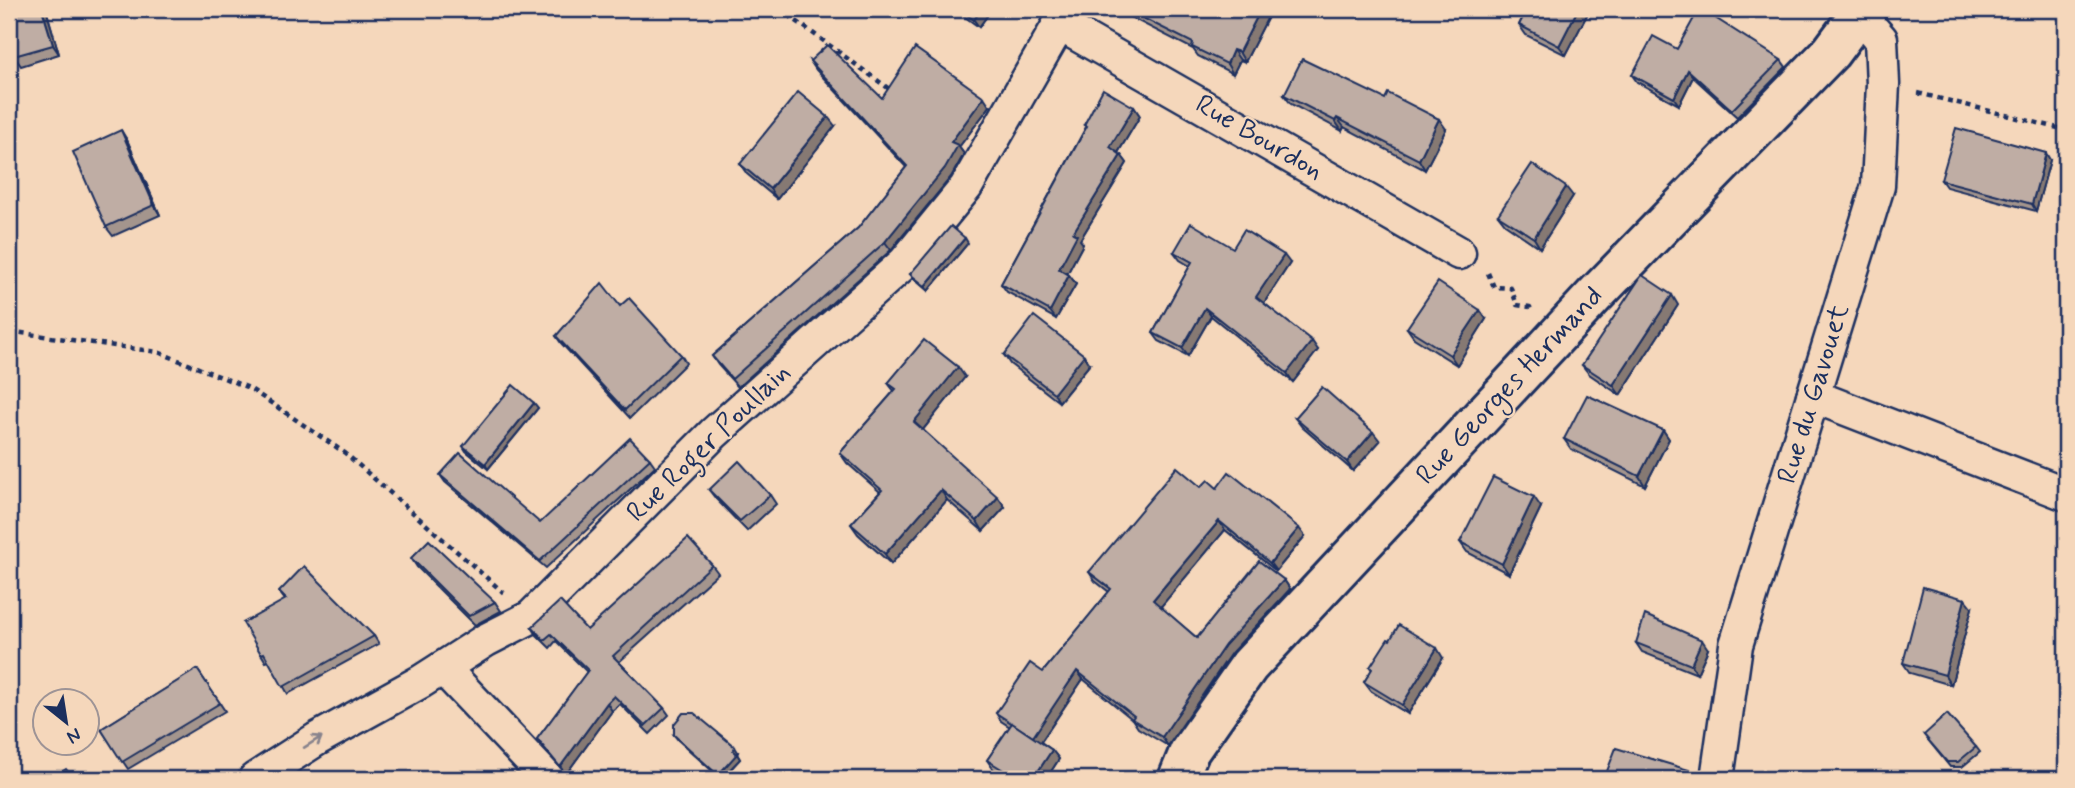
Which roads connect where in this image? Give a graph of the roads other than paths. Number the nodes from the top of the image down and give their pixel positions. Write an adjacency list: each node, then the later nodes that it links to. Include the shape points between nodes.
1 (1861, 11): 4 (street, Rue du Gavouet, via 1881,39 1878,186); 9 (street, Rue Georges Hermand, via 1831,51 1594,296 1249,666 1189,752)
2 (1063, 16): 3 (street, Rue Bourdon); 6 (street, Rue Roger Poullain, via 966,187 904,263 713,433 531,617)
3 (1459, 253)
4 (1813, 396): 5 (street); 10 (street, Rue du Gavouet, via 1736,645)
5 (2066, 494)
6 (443, 668): 7 (street, Rue Roger Poullain, one-way to 6); 8 (street)
7 (256, 779)
8 (548, 779)
9 (1178, 779)
10 (1717, 779)

